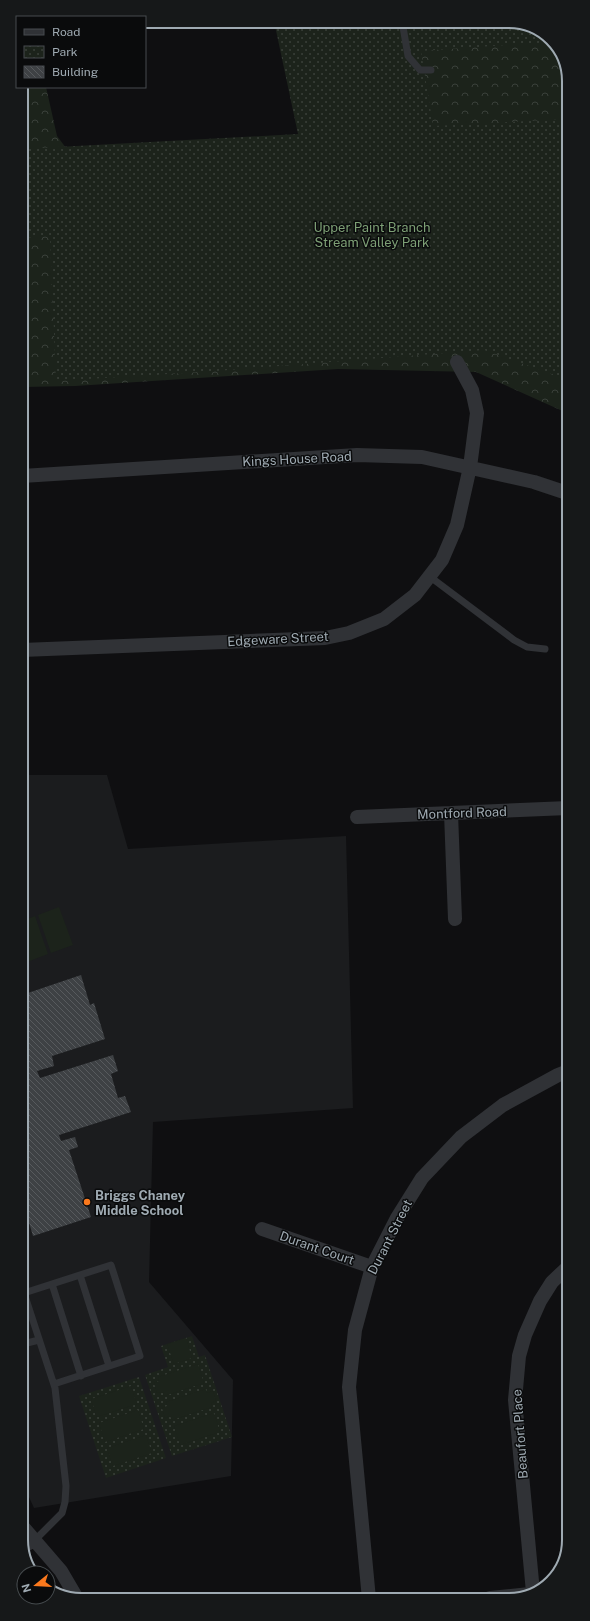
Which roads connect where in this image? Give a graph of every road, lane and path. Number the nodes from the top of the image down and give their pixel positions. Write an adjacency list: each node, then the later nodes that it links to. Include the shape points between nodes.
1 (403, 28): 2 (lane, via 408,56 420,70)
2 (431, 70)
3 (457, 362): 4 (street, Edgeware Street, via 472,390 477,413)
4 (470, 467): 5 (street, Kings House Road, via 422,457 356,455); 6 (street, Kings House Road); 7 (street, Edgeware Street, via 457,526 442,560)
5 (28, 476)
6 (562, 491)
7 (429, 576): 8 (lane, via 514,640 526,647); 9 (street, Edgeware Street, via 415,595 384,619 325,638)
8 (545, 649)
9 (28, 650)
10 (562, 808): 11 (street, Montford Road)
11 (451, 813): 12 (street, Montford Road); 13 (street)
12 (357, 817)
13 (456, 919)
14 (562, 1073): 16 (street, Durant Street, via 503,1105 461,1137 422,1178 396,1218)
15 (262, 1229): 16 (street, Durant Court)
16 (372, 1268): 30 (street, Durant Street, via 355,1330 349,1387)
17 (562, 1273): 28 (street, Beaufort Place, via 552,1282 540,1301 519,1356 515,1400)
18 (80, 1275): 19 (lane); 24 (lane); 24 (lane, via 111,1264 140,1356)
19 (52, 1284): 20 (lane); 25 (lane)
20 (28, 1291)
21 (28, 1307): 22 (lane)
22 (39, 1340): 23 (lane); 26 (lane)
23 (28, 1343)
24 (109, 1366): 25 (lane)
25 (81, 1376): 26 (lane)
26 (54, 1384): 27 (lane, via 66,1486 65,1502 62,1513)
27 (30, 1542): 29 (street, via 61,1571)
28 (533, 1587)
29 (74, 1592)
30 (368, 1593)

